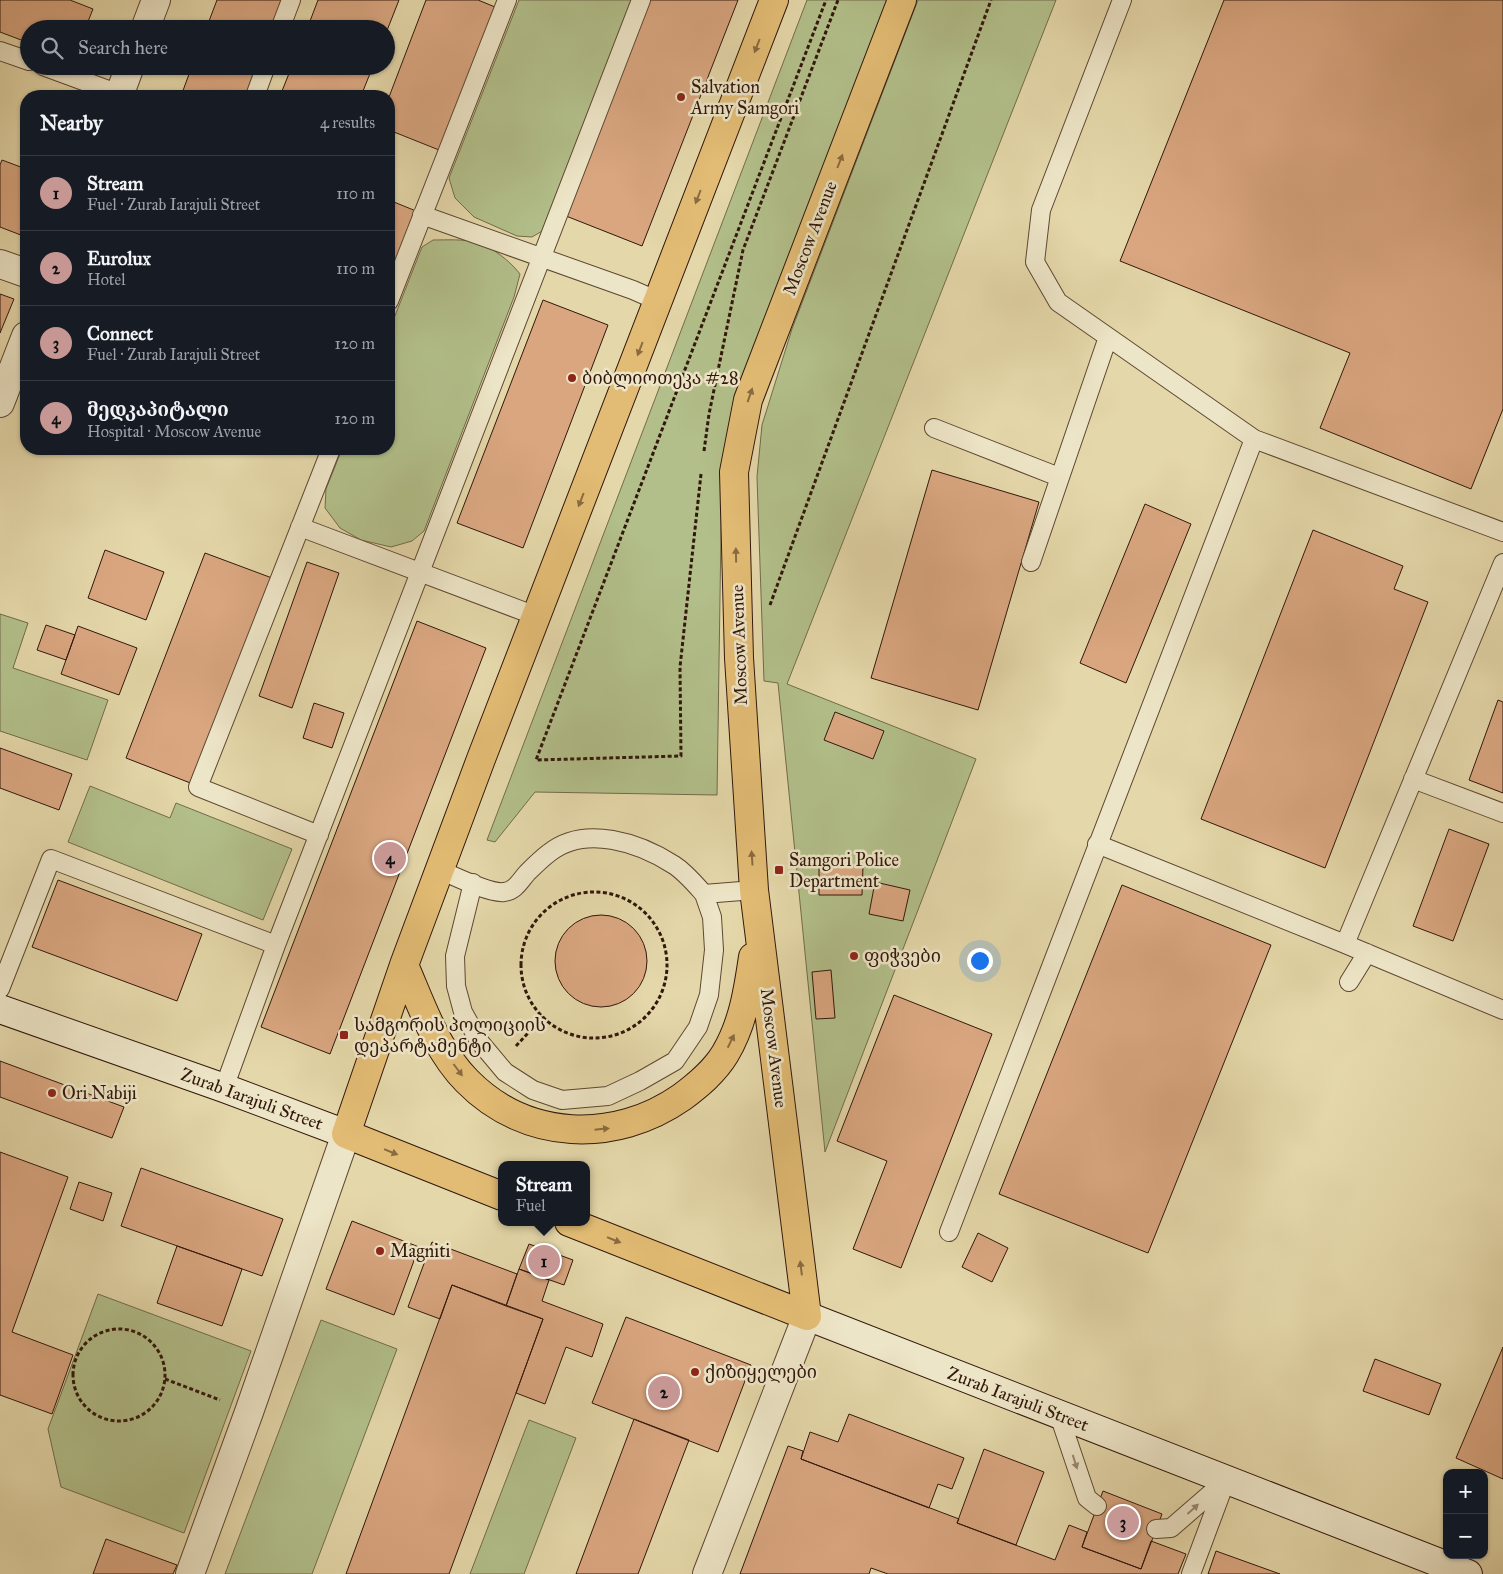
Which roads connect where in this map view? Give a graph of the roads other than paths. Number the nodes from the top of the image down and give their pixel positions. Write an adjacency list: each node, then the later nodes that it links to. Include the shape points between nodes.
1 (156, 0): 8 (main road)
2 (291, 0): 9 (lane)
3 (507, 0): 18 (lane)
4 (641, 0): 19 (lane)
5 (774, 0): 23 (main road, one-way to 23)
6 (902, 0): 43 (main road, Moscow Avenue, one-way to 6, via 739,658 734,472 748,400)
7 (1122, 0): 24 (lane, via 1041,210 1035,262 1058,302)
8 (148, 20)
9 (283, 20)
10 (0, 51): 11 (lane)
11 (20, 58)
12 (67, 75): 15 (lane)
13 (127, 75): 16 (main road)
14 (263, 75): 17 (lane)
15 (106, 90)
16 (121, 90)
17 (257, 90)
18 (422, 215): 19 (lane); 22 (lane)
19 (542, 257): 23 (lane); 35 (lane)
20 (0, 264): 21 (main road)
21 (20, 271)
22 (395, 285)
23 (658, 301): 36 (main road, one-way to 36)
24 (1108, 336): 28 (lane); 30 (lane)
25 (20, 351): 26 (main road)
26 (0, 403)
27 (934, 428): 30 (lane)
28 (1254, 439): 32 (lane); 40 (lane)
29 (329, 455): 31 (lane)
30 (1060, 477): 33 (lane)
31 (300, 527): 35 (lane); 39 (lane, via 198,787)
32 (1503, 532)
33 (1031, 562)
34 (1503, 563): 37 (lane)
35 (420, 572): 36 (lane); 39 (lane)
36 (536, 616): 41 (main road)
37 (1413, 779): 38 (lane); 46 (lane)
38 (1503, 813)
39 (319, 834): 47 (lane)
40 (1098, 844): 46 (lane); 58 (lane)
41 (440, 870): 42 (lane); 49 (main road)
42 (473, 883): 44 (lane, via 496,892 506,892 517,886 551,852 571,841 603,838 642,848 675,866); 44 (lane, via 456,956 456,986 464,1012 479,1041 505,1072 533,1090 562,1100 608,1096 640,1081 675,1060 698,1027 709,995 714,950 712,917)
43 (754, 890): 44 (lane); 45 (main road, Moscow Avenue)
44 (704, 894)
45 (758, 923): 49 (main road, one-way to 45, via 446,1053 483,1096 504,1110 557,1128 584,1131 642,1119 666,1108 706,1078 724,1055 740,1023 748,994); 59 (main road, Moscow Avenue, one-way to 45)
46 (1344, 944): 48 (lane)
47 (276, 945): 51 (lane, via 51,859); 54 (lane)
48 (1367, 954): 50 (lane); 53 (lane)
49 (404, 965): 55 (main road)
50 (1349, 982)
51 (0, 989)
52 (0, 1009): 54 (main road, Zurab Iarajuli Street)
53 (1503, 1010)
54 (224, 1088): 55 (main road, Zurab Iarajuli Street)
55 (346, 1134): 56 (main road, Zurab Iarajuli Street, one-way to 56); 64 (main road)
56 (498, 1194)
57 (579, 1226): 59 (main road, Zurab Iarajuli Street, one-way to 59)
58 (949, 1232)
59 (807, 1316): 60 (main road, Zurab Iarajuli Street); 65 (main road)
60 (1060, 1415): 61 (main road, Zurab Iarajuli Street); 62 (lane, one-way to 62, via 1086,1498)
61 (1226, 1480): 63 (lane, one-way to 61, via 1171,1528); 66 (lane); 67 (main road, Zurab Iarajuli Street)
62 (1097, 1506)
63 (1156, 1529)
64 (190, 1574)
65 (707, 1574)
66 (1191, 1574)
67 (1468, 1574)

